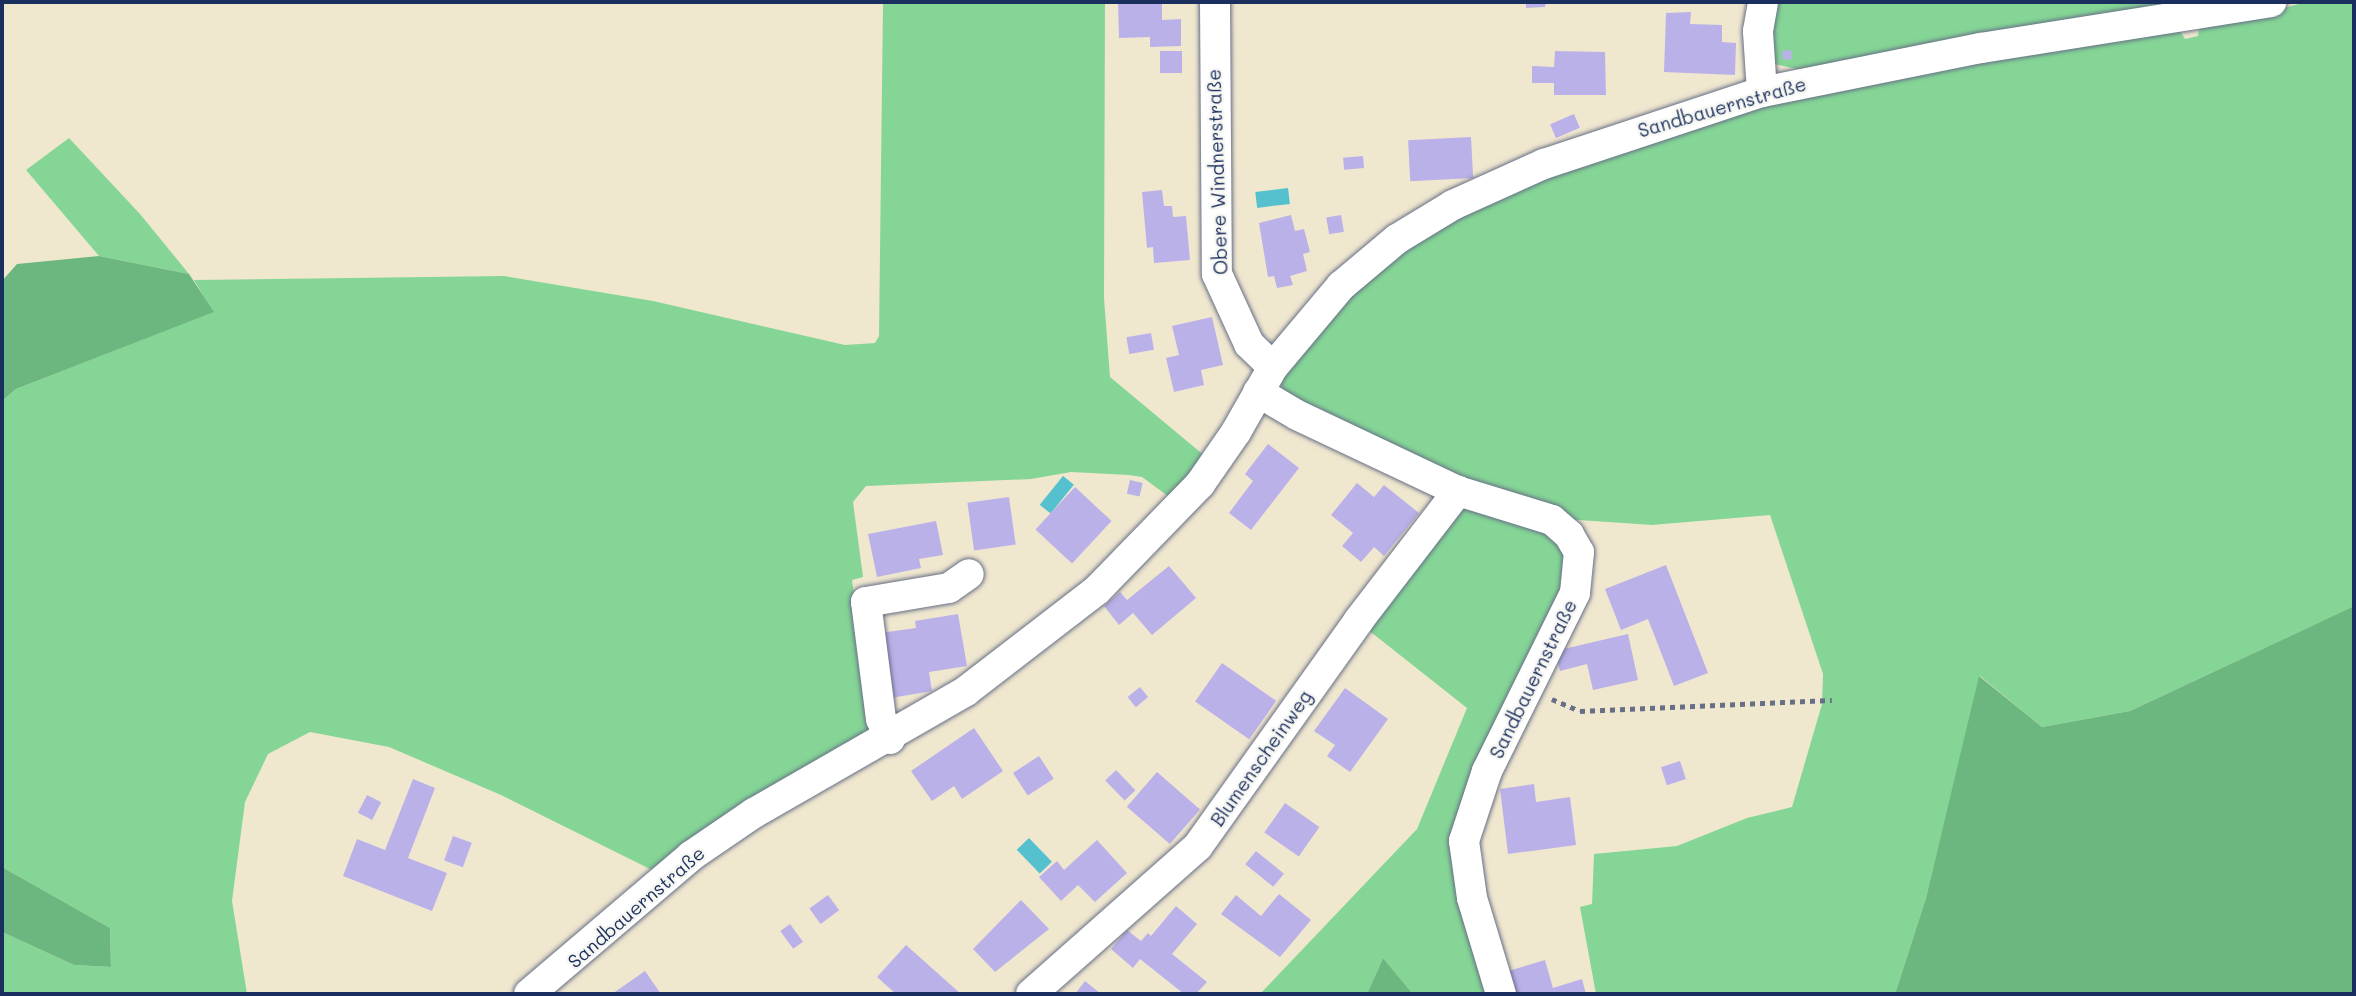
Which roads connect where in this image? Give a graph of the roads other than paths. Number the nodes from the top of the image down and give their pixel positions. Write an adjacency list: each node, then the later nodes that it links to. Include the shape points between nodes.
1 (1214, 2): 5 (street, Obere Windnerstraße, via 1217,274)
2 (1763, 2): 4 (street, via 1758,31)
3 (2271, 2): 4 (street, Sandbauernstraße, via 1955,53)
4 (1762, 92): 5 (street, Sandbauernstraße, via 1544,164 1453,205 1396,239 1341,286)
5 (1265, 379): 6 (street, Sandbauernstraße, via 1297,415); 8 (street, Sandbauernstraße, via 1199,484 1097,590 1034,642)
6 (1458, 491): 10 (street, Blumenscheinweg, via 1359,620 1198,846); 11 (street, Sandbauernstraße, via 1552,520 1579,552 1575,593 1488,771 1464,841 1472,898)
7 (969, 575): 8 (street, via 949,588 866,602 881,719)
8 (890, 738): 9 (street, Sandbauernstraße, via 754,813 691,856)
9 (529, 994)
10 (1031, 994)
11 (1500, 994)

